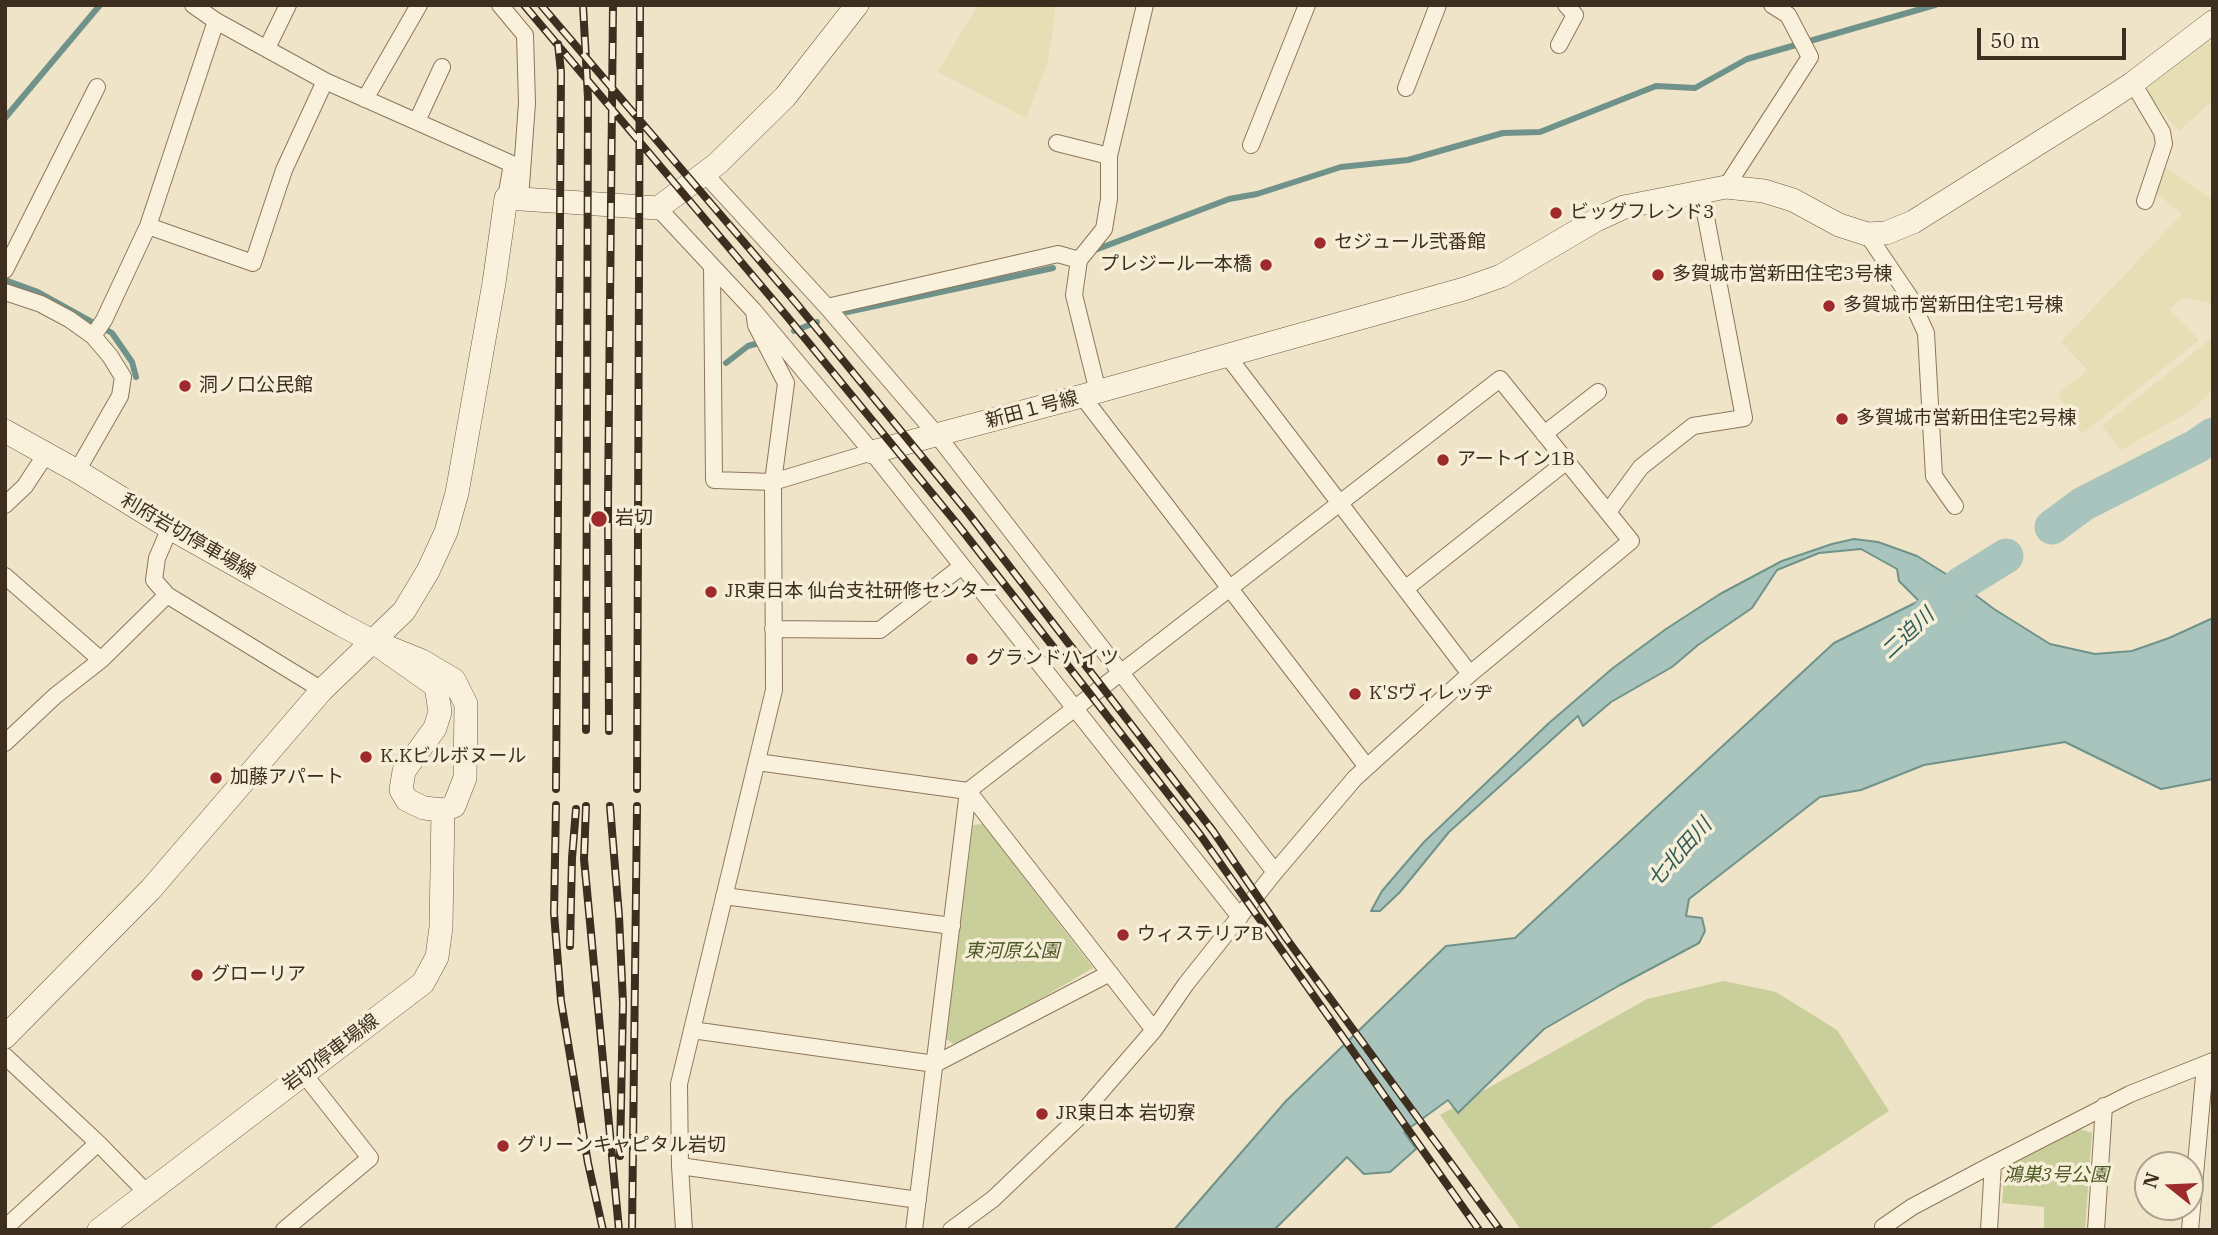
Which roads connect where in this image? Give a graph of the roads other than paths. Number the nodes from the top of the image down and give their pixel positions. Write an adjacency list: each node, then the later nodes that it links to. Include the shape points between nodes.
1 (193, 5): 11 (street)
2 (288, 5): 14 (street)
3 (419, 5): 20 (street)
4 (500, 5): 28 (street, via 525,35 527,103)
5 (857, 5): 25 (street, via 785,97)
6 (1144, 5): 24 (street)
7 (1307, 5): 23 (street)
8 (1438, 5): 19 (street)
9 (1566, 5): 13 (street, via 1575,15)
10 (1772, 5): 26 (street, via 1788,15 1810,57)
11 (216, 20): 14 (street); 31 (street)
12 (2213, 22): 17 (street)
13 (1559, 45)
14 (267, 48): 16 (street)
15 (442, 67): 21 (street)
16 (326, 81): 20 (street); 31 (street, via 284,170 253,263)
17 (2133, 83): 29 (street, via 2162,132 2164,144); 32 (street, via 1913,222 1886,233)
18 (97, 87): 35 (street)
19 (1406, 88)
20 (365, 99): 21 (street)
21 (417, 121): 28 (street, via 512,163)
22 (1057, 143): 24 (street)
23 (1251, 145)
24 (1109, 156): 33 (street, via 1104,229)
25 (704, 173): 30 (street); 37 (street)
26 (1727, 187): 27 (street, 新田１号線); 32 (street, 新田１号線, via 1793,200 1839,225)
27 (1701, 191): 40 (street, 新田１号線, via 1624,208 1501,276 1464,289); 54 (street, via 1744,418 1693,426 1641,467)
28 (513, 198): 30 (street); 62 (street, via 446,532 404,611)
29 (2145, 201)
30 (658, 208): 34 (street)
31 (148, 226): 39 (street)
32 (1867, 234): 53 (street, via 1909,296 1926,333 1934,476)
33 (1079, 260): 37 (street, via 1058,254); 42 (street, via 1074,295)
34 (712, 266): 38 (street); 50 (street, 新田１号線, via 714,480)
35 (5, 270)
36 (5, 292): 39 (street)
37 (827, 307): 45 (street)
38 (754, 311): 46 (street); 50 (street, via 756,325 786,383)
39 (98, 329): 49 (street, via 122,377 120,396)
40 (1226, 354): 42 (street, 新田１号線); 51 (street)
41 (1598, 392): 44 (street)
42 (1090, 394): 45 (street, 新田１号線); 58 (street)
43 (5, 431): 47 (street, 利府岩切停車場線)
44 (1544, 433): 48 (street); 51 (street, via 1500,379)
45 (937, 435): 46 (street, 新田１号線); 64 (street)
46 (872, 452): 50 (street, 新田１号線); 56 (street)
47 (46, 454): 49 (street, 利府岩切停車場線); 52 (street, via 25,486)
48 (1567, 461): 54 (street); 59 (street)
49 (77, 471): 55 (street, 利府岩切停車場線)
50 (773, 482): 61 (street)
51 (1338, 504): 58 (street); 59 (street)
52 (5, 505)
53 (1955, 506)
54 (1608, 512): 65 (street, via 1631,541)
55 (170, 528): 60 (street, via 157,558 154,580); 62 (street, 利府岩切停車場線)
56 (962, 566): 61 (street, via 880,630); 67 (street)
57 (5, 576): 63 (street)
58 (1231, 588): 64 (street); 70 (street)
59 (1405, 589): 65 (street)
60 (167, 595): 63 (street); 66 (street)
61 (773, 629): 69 (street, via 774,690)
62 (372, 641): 66 (street); 72 (street, 利府岩切停車場線, via 454,680 466,704 465,778 454,806); 72 (street, 利府岩切停車場線, via 436,687 440,712 435,728 404,771 401,790 407,800)
63 (101, 660): 68 (street)
64 (1121, 673): 67 (street); 73 (street)
65 (1470, 674): 70 (street)
66 (323, 690): 80 (street, via 151,889)
67 (1074, 711): 71 (street); 75 (street)
68 (5, 743)
69 (757, 762): 71 (street); 74 (street)
70 (1367, 767): 73 (street)
71 (968, 791): 76 (street); 77 (street)
72 (443, 810): 84 (street, 岩切停車場線, via 437,957 423,983)
73 (1275, 872): 75 (street)
74 (724, 896): 76 (street); 78 (street)
75 (1240, 917): 79 (street)
76 (952, 926): 83 (street)
77 (1110, 973): 79 (street); 83 (street)
78 (692, 1030): 83 (street); 88 (street, via 679,1084)
79 (1154, 1030): 96 (street, via 1077,1119 993,1199)
80 (5, 1037)
81 (5, 1056): 86 (street)
82 (2209, 1063): 85 (street); 100 (street)
83 (934, 1064): 90 (street)
84 (303, 1073): 89 (street, 岩切停車場線); 93 (street, via 370,1158)
85 (2104, 1106): 87 (street); 99 (street)
86 (98, 1143): 89 (street); 91 (street)
87 (1993, 1164): 97 (street, via 1912,1207); 98 (street)
88 (680, 1166): 90 (street); 94 (street)
89 (147, 1192): 92 (street, 岩切停車場線)
90 (918, 1200): 95 (street)
91 (8, 1220)
92 (101, 1229)
93 (284, 1230)
94 (684, 1230)
95 (914, 1230)
96 (951, 1230)
97 (1883, 1230)
98 (1989, 1230)
99 (2096, 1230)
100 (2190, 1230)

